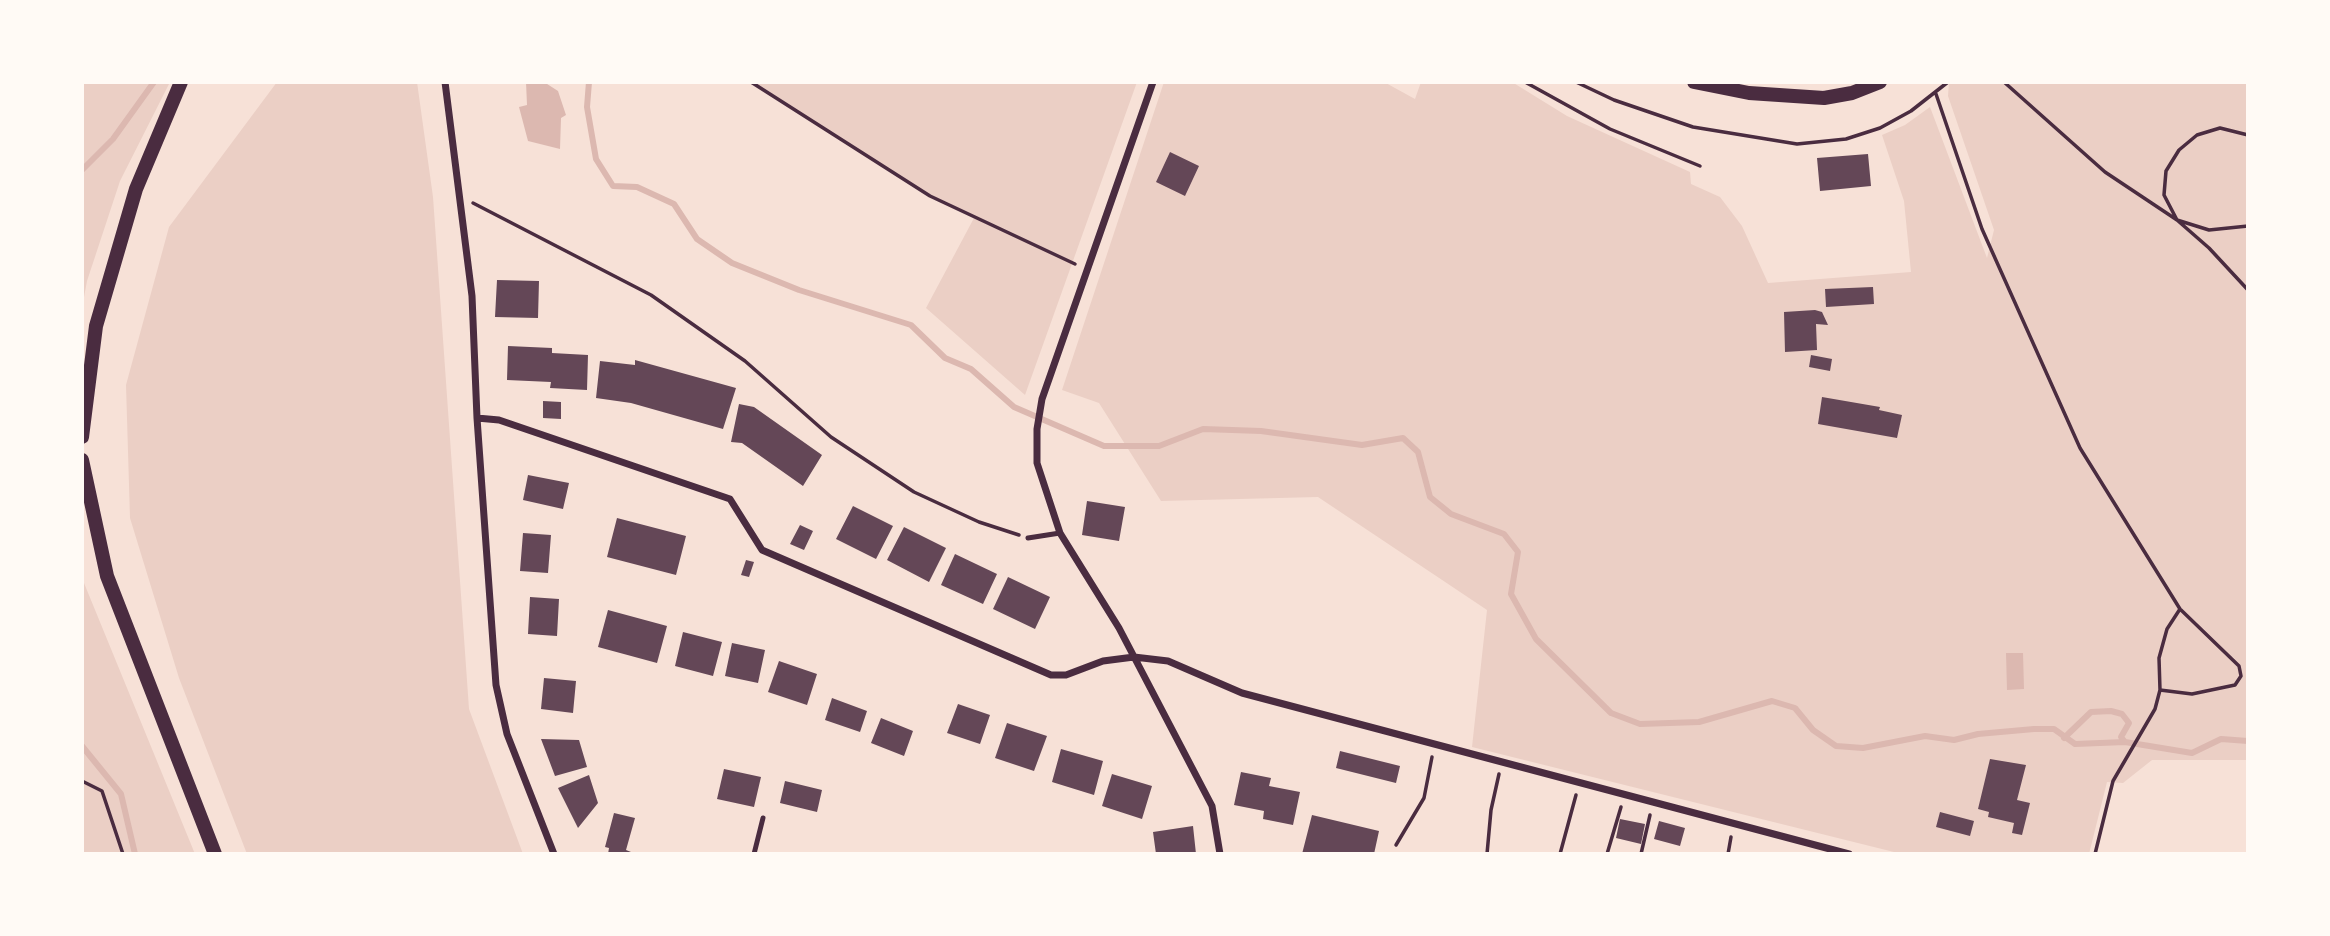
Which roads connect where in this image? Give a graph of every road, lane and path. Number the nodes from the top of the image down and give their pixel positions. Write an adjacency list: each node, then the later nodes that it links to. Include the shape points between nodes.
1 (181, 82): 20 (main road, via 136,189 96,326)
2 (445, 82): 14 (street)
3 (751, 82): 17 (path, via 930,196)
4 (1153, 82): 17 (street)
5 (1524, 82): 13 (path, via 1610,129)
6 (1576, 82): 11 (path, via 1693,127 1797,144 1846,139 1880,128)
7 (1694, 82): 8 (main road, via 1800,98 1852,93)
8 (1880, 82)
9 (1948, 82): 11 (path)
10 (2004, 82): 15 (path, via 2105,173)
11 (1936, 94): 24 (path, via 1982,229 2080,448)
12 (2248, 135): 15 (path, via 2220,128 2197,135 2179,150 2166,172 2164,195)
13 (1700, 166)
14 (461, 196): 19 (street, via 472,296); 23 (path, via 651,295 745,360 831,437 914,492)
15 (2177, 220): 16 (path, via 2209,230); 18 (path)
16 (2248, 226)
17 (1086, 269): 22 (street, via 1042,399 1037,429 1037,463)
18 (2248, 289)
19 (477, 418): 25 (street, via 499,419 730,499 762,550 1051,676); 38 (street, via 496,685 507,734)
20 (82, 436)
21 (82, 460): 37 (main road, via 107,576)
22 (1060, 533): 23 (lane); 25 (street)
23 (1028, 538)
24 (2180, 609): 26 (path, via 2167,629 2159,658); 26 (path, via 2239,666 2241,676 2235,685 2192,694)
25 (1134, 657): 27 (street, via 1168,661 1242,693); 40 (street, via 1212,806)
26 (2160, 690): 47 (path, via 2145,730 2113,781)
27 (1434, 744): 28 (street); 35 (path, via 1424,799)
28 (1502, 762): 30 (street); 41 (path)
29 (82, 781): 36 (path, via 102,791)
30 (1580, 783): 31 (street); 42 (path)
31 (1625, 795): 32 (street); 43 (path)
32 (1653, 803): 34 (street); 44 (path)
33 (763, 818): 39 (lane)
34 (1733, 824): 45 (path); 46 (street)
35 (1396, 845)
36 (122, 854)
37 (215, 854)
38 (554, 854)
39 (754, 854)
40 (1220, 854)
41 (1487, 854)
42 (1560, 854)
43 (1606, 854)
44 (1641, 854)
45 (1728, 854)
46 (1849, 854)
47 (2095, 854)

